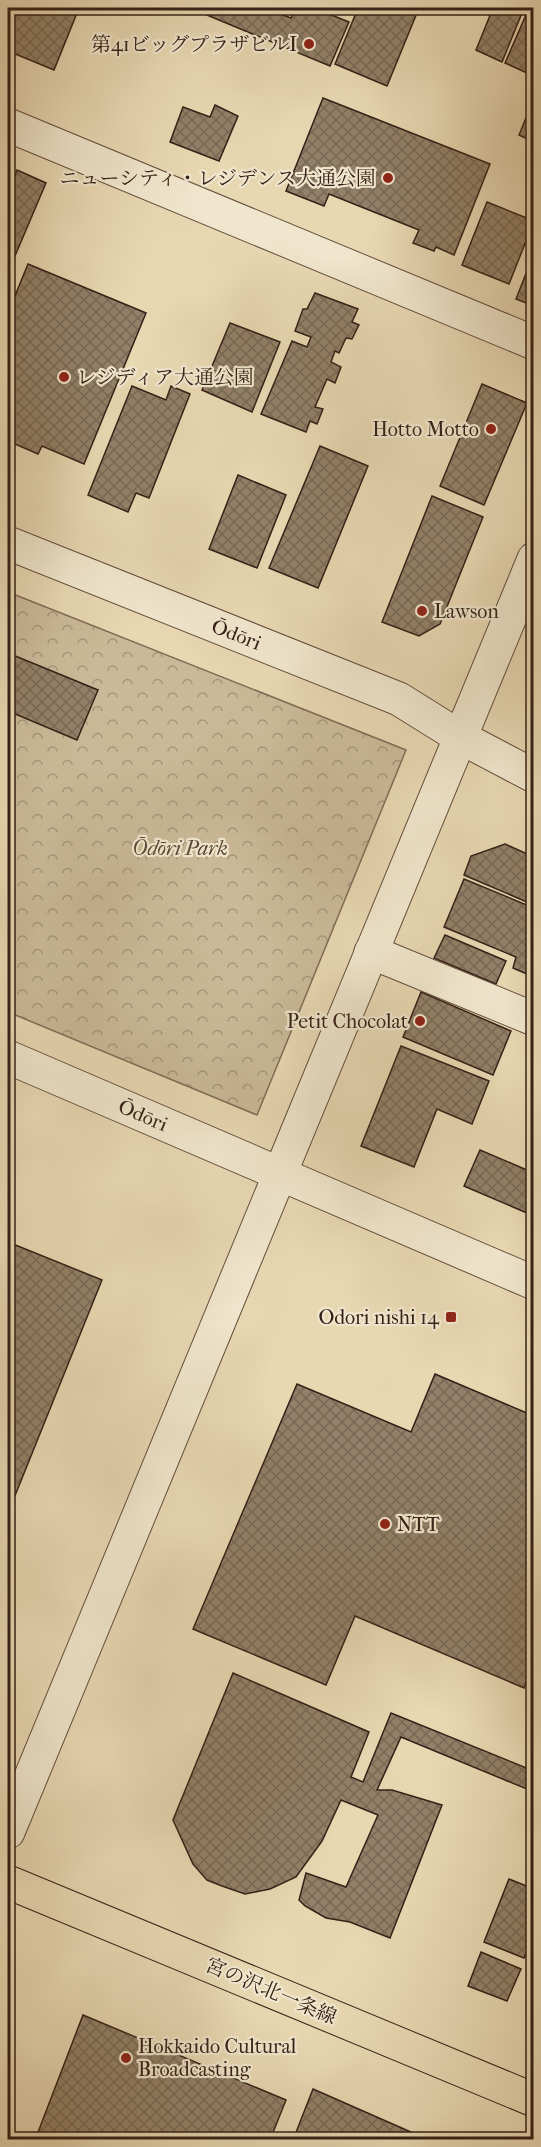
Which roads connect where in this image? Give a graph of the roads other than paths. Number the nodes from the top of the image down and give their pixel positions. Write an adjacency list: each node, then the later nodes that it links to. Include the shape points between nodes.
1 (8, 125): 2 (street)
2 (534, 343)
3 (8, 543): 5 (street, Ōdōri, via 399,699)
4 (534, 559): 5 (street)
5 (460, 736): 6 (street, Ōdōri); 7 (street)
6 (534, 776)
7 (371, 952): 8 (street); 10 (street)
8 (534, 1019)
9 (8, 1057): 10 (street, Ōdōri)
10 (279, 1175): 11 (street, Ōdōri); 12 (street)
11 (534, 1283)
12 (8, 1832)
13 (8, 1882): 14 (main road, 宮の沢北一条線)
14 (534, 2100)

